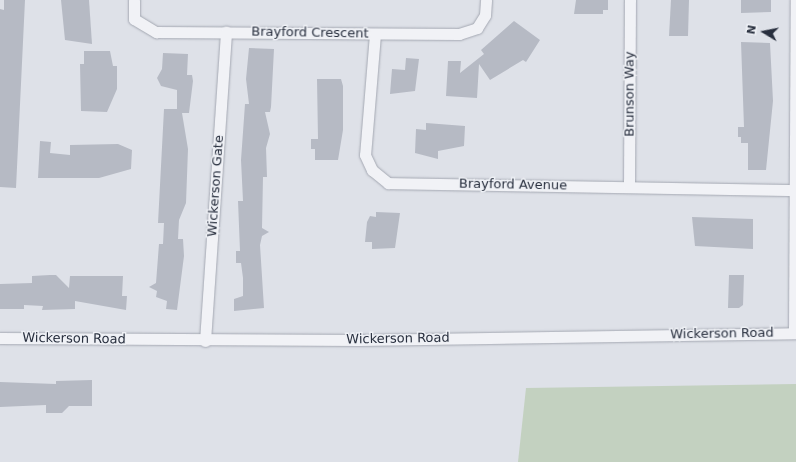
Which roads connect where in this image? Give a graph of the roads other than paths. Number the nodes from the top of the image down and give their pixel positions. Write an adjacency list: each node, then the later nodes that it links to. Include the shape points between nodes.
1 (134, 0): 5 (street, Brayford Crescent, via 134,19 156,32)
2 (486, 0): 6 (street, Brayford Crescent, via 485,15 476,28 459,34)
3 (630, 0): 8 (street, Brunson Way)
4 (796, 0): 7 (street)
5 (226, 32): 6 (street, Brayford Crescent); 12 (street, Wickerson Gate)
6 (375, 34): 8 (street, Brayford Avenue, via 365,155 372,170 388,183)
7 (796, 39): 9 (street)
8 (629, 187): 9 (street, Brayford Avenue)
9 (795, 190): 10 (street)
10 (795, 333): 12 (street, Wickerson Road)
11 (0, 338): 12 (street, Wickerson Road)
12 (205, 340)

